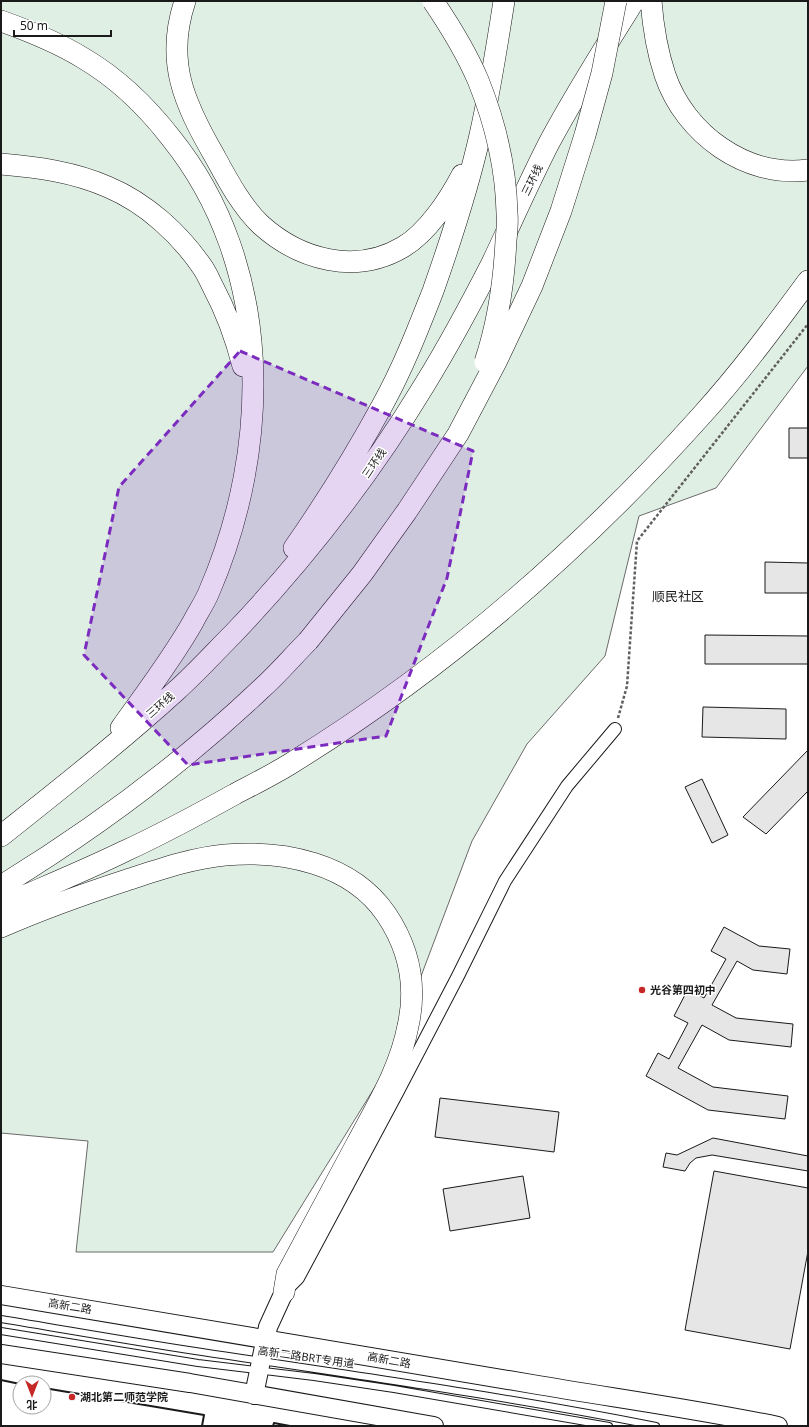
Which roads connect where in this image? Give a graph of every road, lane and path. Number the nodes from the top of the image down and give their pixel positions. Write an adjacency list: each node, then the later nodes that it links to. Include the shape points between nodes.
1 (185, 1): 8 (highway, via 179,19 176,43 177,66 183,92 195,123 246,207 260,224 296,249 338,261 361,261 383,256 403,247 421,233 447,200 460,180)
2 (433, 1): 14 (highway, bridge, via 457,38 478,80 493,123 508,213 506,257 499,311 476,391)
3 (504, 1): 8 (highway, bridge)
4 (616, 1): 14 (highway, bridge, via 602,73 561,211 529,293)
5 (634, 1): 15 (highway, 三环线, bridge, via 549,143 460,323 394,434 330,524)
6 (651, 1): 10 (highway, via 652,23 665,76 676,100 692,122 711,141 732,156 765,168)
7 (1, 21): 13 (highway, via 41,36 84,58 122,86 157,119 186,157 211,198 242,283 250,325)
8 (480, 135): 15 (highway, via 445,259 408,353 384,404 320,510)
9 (1, 164): 13 (highway, via 67,173 108,187 145,208 177,235 204,269 224,307 236,340)
10 (808, 170)
11 (808, 281): 20 (highway, via 761,344 703,414 642,481 509,605 438,662 365,715 289,765 126,851)
12 (808, 324): 16 (path, via 637,542 627,686)
13 (253, 407): 17 (highway, via 250,448 241,497 228,543 208,594 161,673 116,734)
14 (458, 434): 19 (highway, bridge, via 362,574 308,641 262,688 149,786 39,863)
15 (224, 644): 17 (highway, 三环线, via 179,688)
16 (615, 729): 22 (street, via 567,786 505,881 328,1223 298,1278)
17 (88, 766): 18 (highway, 三环线)
18 (1, 836)
19 (1, 886)
20 (1, 906)
21 (1, 927): 22 (highway, via 147,874 191,861 225,855 259,854 318,864 341,874 363,889 381,907 395,928 406,952 411,977 412,1003 403,1048 385,1091 287,1274)
22 (284, 1292): 26 (main road)
23 (1, 1295): 26 (main road, 高新二路)
24 (1, 1319): 28 (lane, 高新二路BRT专用道)
25 (1, 1331): 28 (lane, 高新二路BRT专用道, via 198,1363)
26 (265, 1338): 28 (main road); 33 (main road, 高新二路)
27 (1, 1354): 29 (main road)
28 (260, 1366): 29 (main road); 31 (lane, 高新二路BRT专用道); 32 (lane, 高新二路BRT专用道, via 324,1370)
29 (254, 1395): 30 (main road)
30 (434, 1426)
31 (609, 1426)
32 (656, 1426)
33 (778, 1426)

